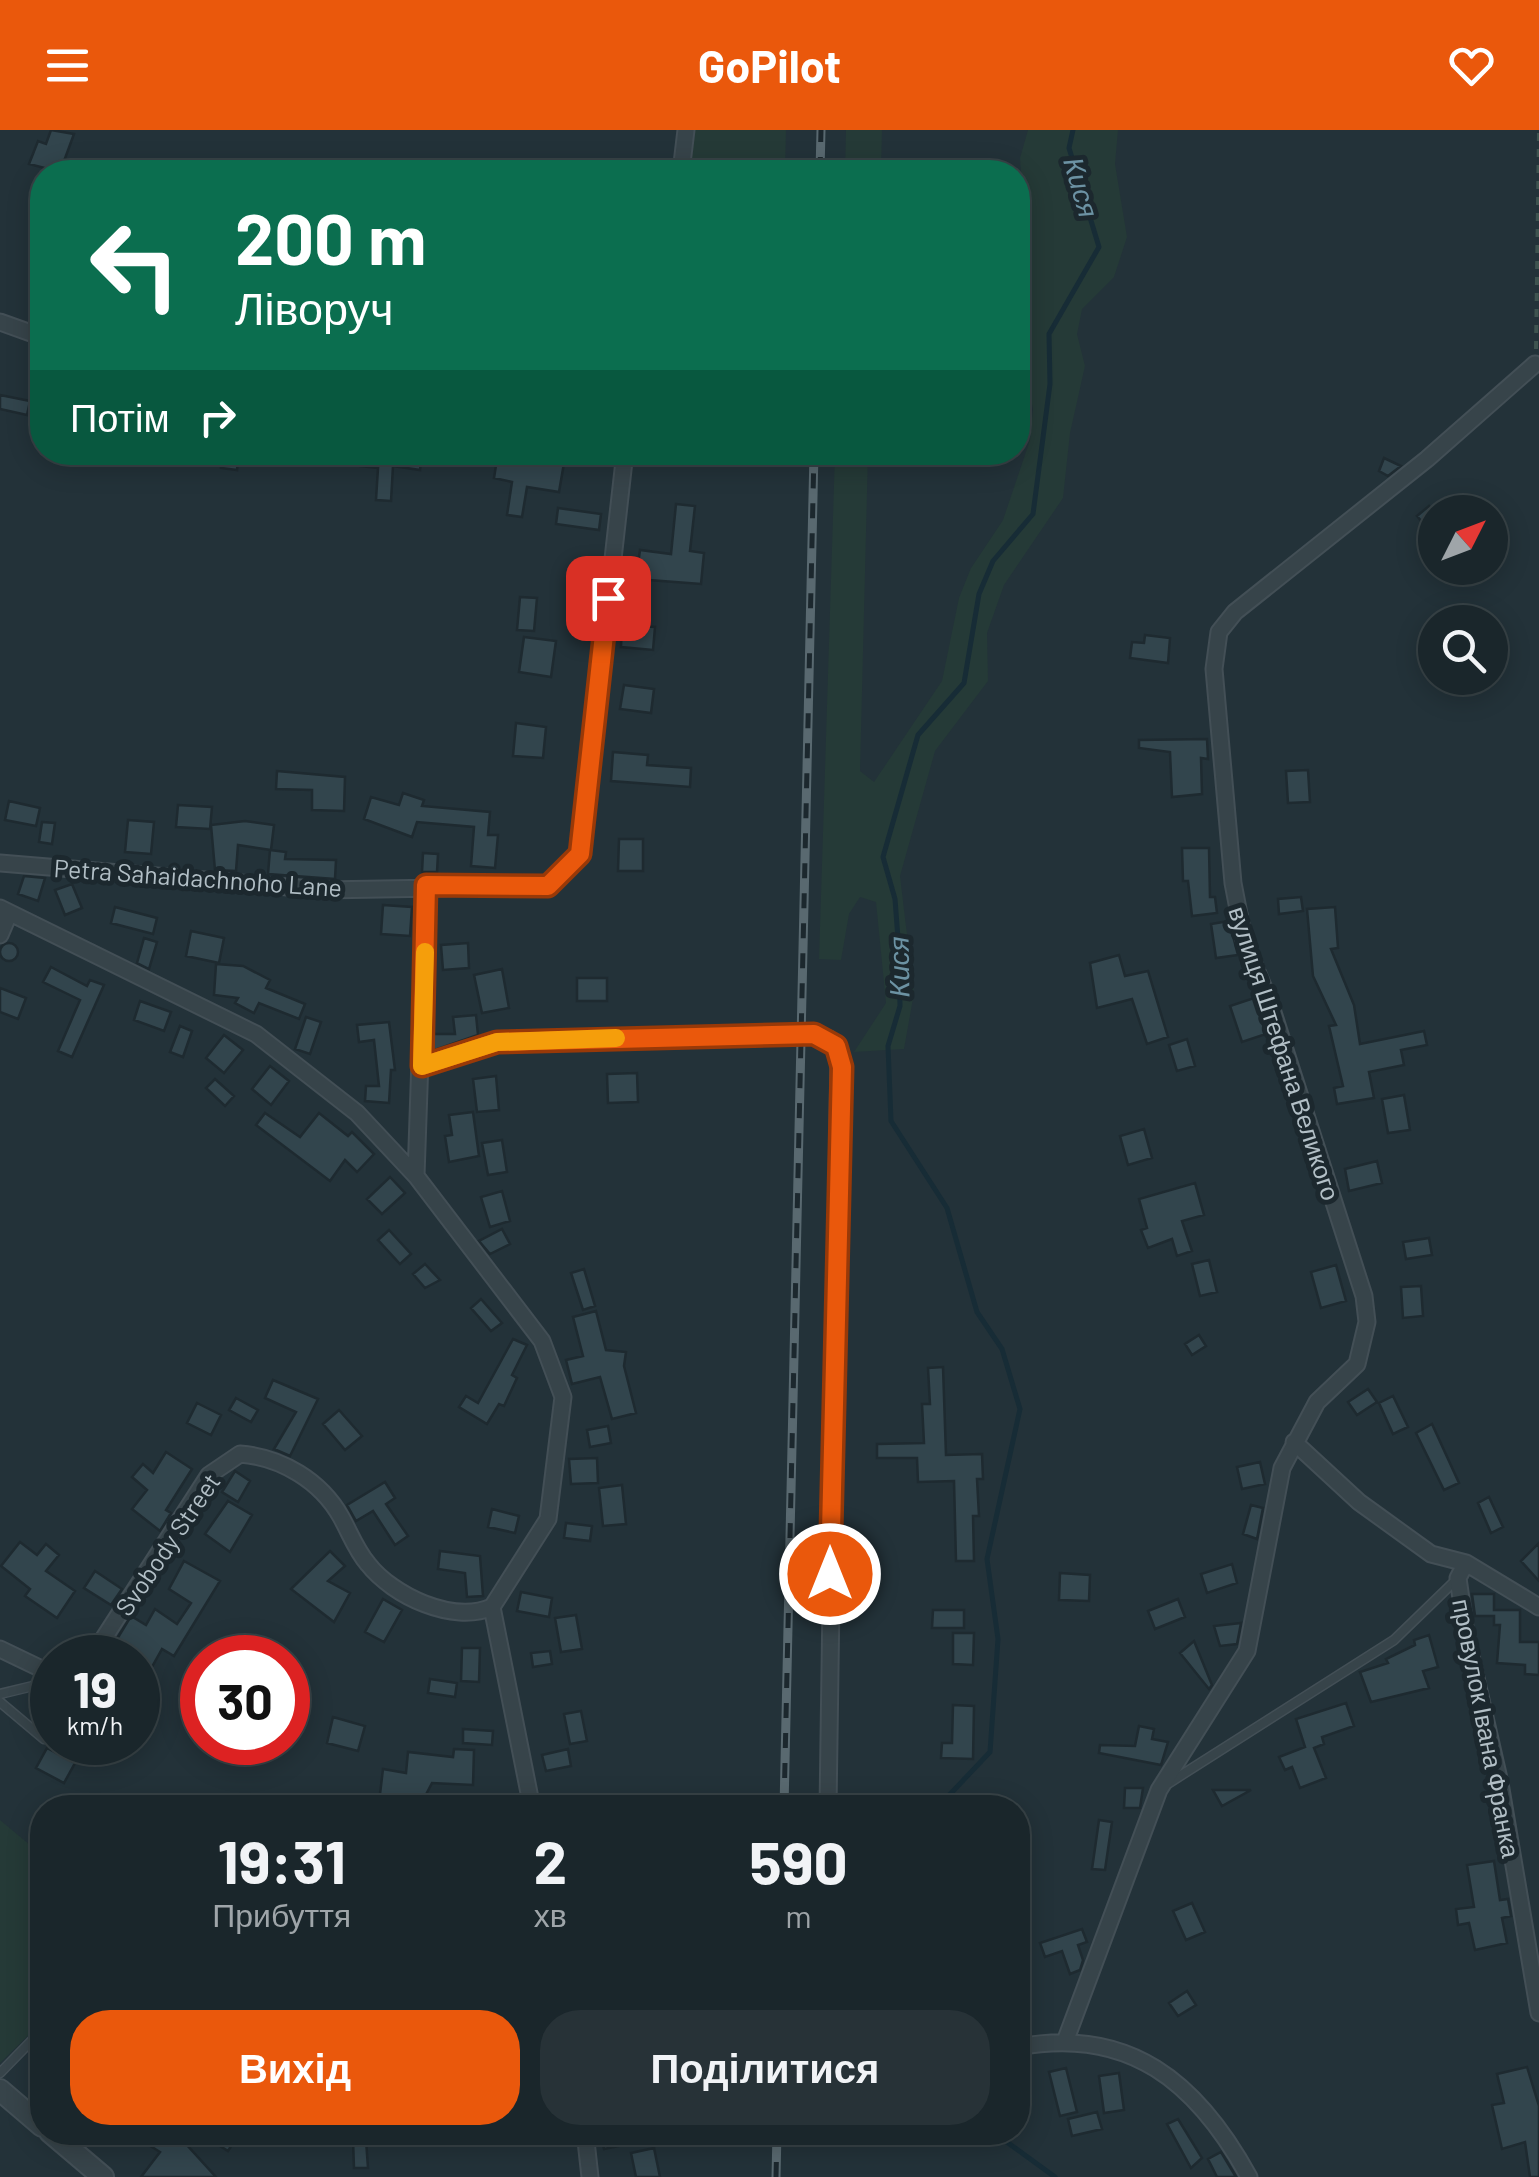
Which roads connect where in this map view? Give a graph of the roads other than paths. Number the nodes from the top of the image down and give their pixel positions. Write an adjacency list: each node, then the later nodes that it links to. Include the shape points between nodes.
1 (686, 130): 2 (street)
2 (682, 160)
3 (0, 322): 4 (street)
4 (30, 333)
5 (1534, 364): 13 (street, вулиця Штефана Великого, via 1219,632 1218,740 1240,920 1367,1316 1358,1364 1317,1402)
6 (623, 465): 8 (street, Petra Sahaidachnoho Lane, via 580,854 548,886)
7 (0, 864): 8 (street, Petra Sahaidachnoho Lane, via 324,890)
8 (426, 885): 11 (street)
9 (4, 911): 10 (street); 12 (street, via 256,1034 357,1113)
10 (0, 936)
11 (422, 1066): 12 (street); 26 (street, via 497,1042 582,1038 814,1034 839,1050)
12 (416, 1176): 15 (street, via 542,1341 563,1397 548,1519)
13 (1294, 1442): 14 (street, via 1394,1530); 24 (street, вулиця Штефана Великого, via 1278,1480 1250,1644)
14 (1462, 1570): 16 (street); 24 (lane, via 1394,1640); 27 (street, провулок Івана Франка, via 1466,1634)
15 (492, 1607): 17 (street, Svobody Street, via 451,1611 395,1588 361,1556 320,1489 275,1463 240,1454 209,1475); 25 (street)
16 (1539, 1607)
17 (105, 1635)
18 (0, 1649): 19 (street)
19 (30, 1664)
20 (30, 1687): 21 (lane)
21 (0, 1694)
22 (0, 1702): 23 (lane)
23 (30, 1727)
24 (1159, 1790): 28 (street, вулиця Штефана Великого)
25 (529, 1795)
26 (828, 1795)
27 (1539, 2013)
28 (1066, 2039): 30 (street); 38 (street, via 1112,2047 1169,2077 1201,2107)
29 (30, 2042): 31 (lane)
30 (1030, 2046)
31 (0, 2073)
32 (0, 2090): 33 (street)
33 (30, 2116)
34 (65, 2145): 36 (street)
35 (587, 2145): 37 (street)
36 (103, 2177)
37 (590, 2177)
38 (1249, 2177)

